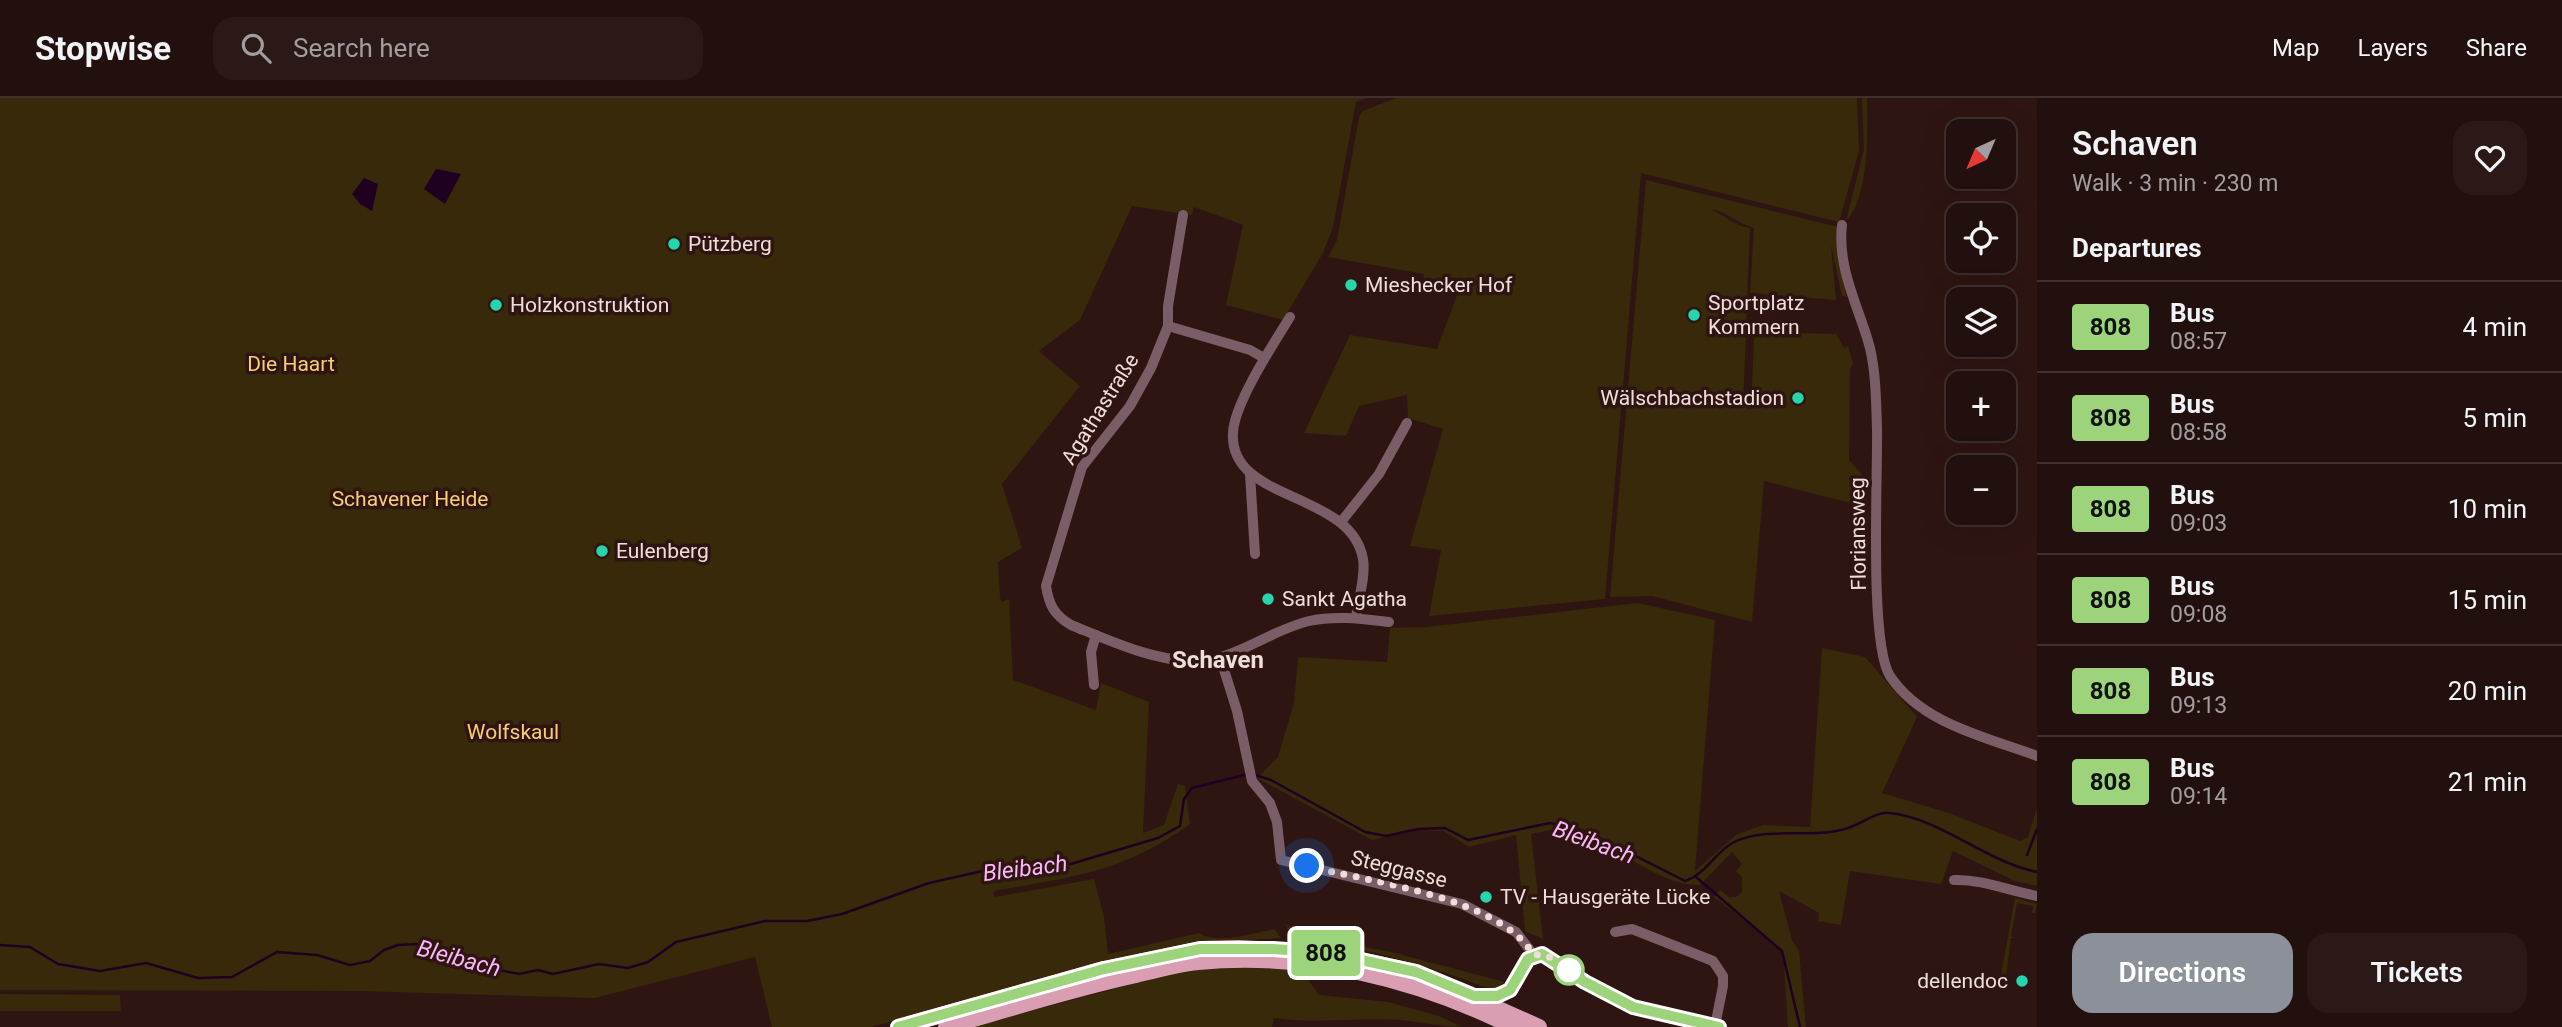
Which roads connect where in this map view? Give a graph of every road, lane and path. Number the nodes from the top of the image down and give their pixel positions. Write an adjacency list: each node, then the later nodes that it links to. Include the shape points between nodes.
1 (1183, 215): 4 (street, Agathastraße)
2 (1842, 225): 15 (street, Floriansweg, via 1842,259 1874,369 1877,572 1885,666 1924,711)
3 (1290, 317): 5 (street)
4 (1168, 326): 5 (street); 12 (street, Agathastraße, via 1130,406 1082,467 1046,586 1048,602 1059,618)
5 (1264, 358): 7 (street, via 1233,428 1233,444)
6 (1407, 423): 8 (street, via 1379,474)
7 (1250, 474): 8 (street); 9 (street)
8 (1341, 522): 10 (street, via 1363,560)
9 (1255, 555)
10 (1356, 618): 11 (street, Agathastraße); 13 (street, Agathastraße, via 1308,621)
11 (1389, 622)
12 (1096, 635): 13 (street, Agathastraße, via 1163,657 1193,662); 14 (street, via 1091,652)
13 (1220, 657): 19 (street, Steggasse, via 1251,776 1274,812 1281,860 1462,904 1516,932)
14 (1094, 685)
15 (2037, 756)
16 (1954, 880): 17 (street, via 1974,879)
17 (2037, 896)
18 (1615, 932): 25 (street, via 1632,929 1713,961 1720,969 1723,986)
19 (1533, 954): 20 (street, via 1510,990 1497,996); 25 (street, via 1549,957 1633,1007)
20 (1474, 996): 21 (main road, via 1416,972 1373,961 1306,951 1200,949 1104,969); 24 (main road)
21 (898, 1027)
22 (946, 1027): 23 (main road, via 1099,983 1196,962 1331,966 1437,995)
23 (1513, 1027)
24 (1539, 1027)
25 (1717, 1027)

